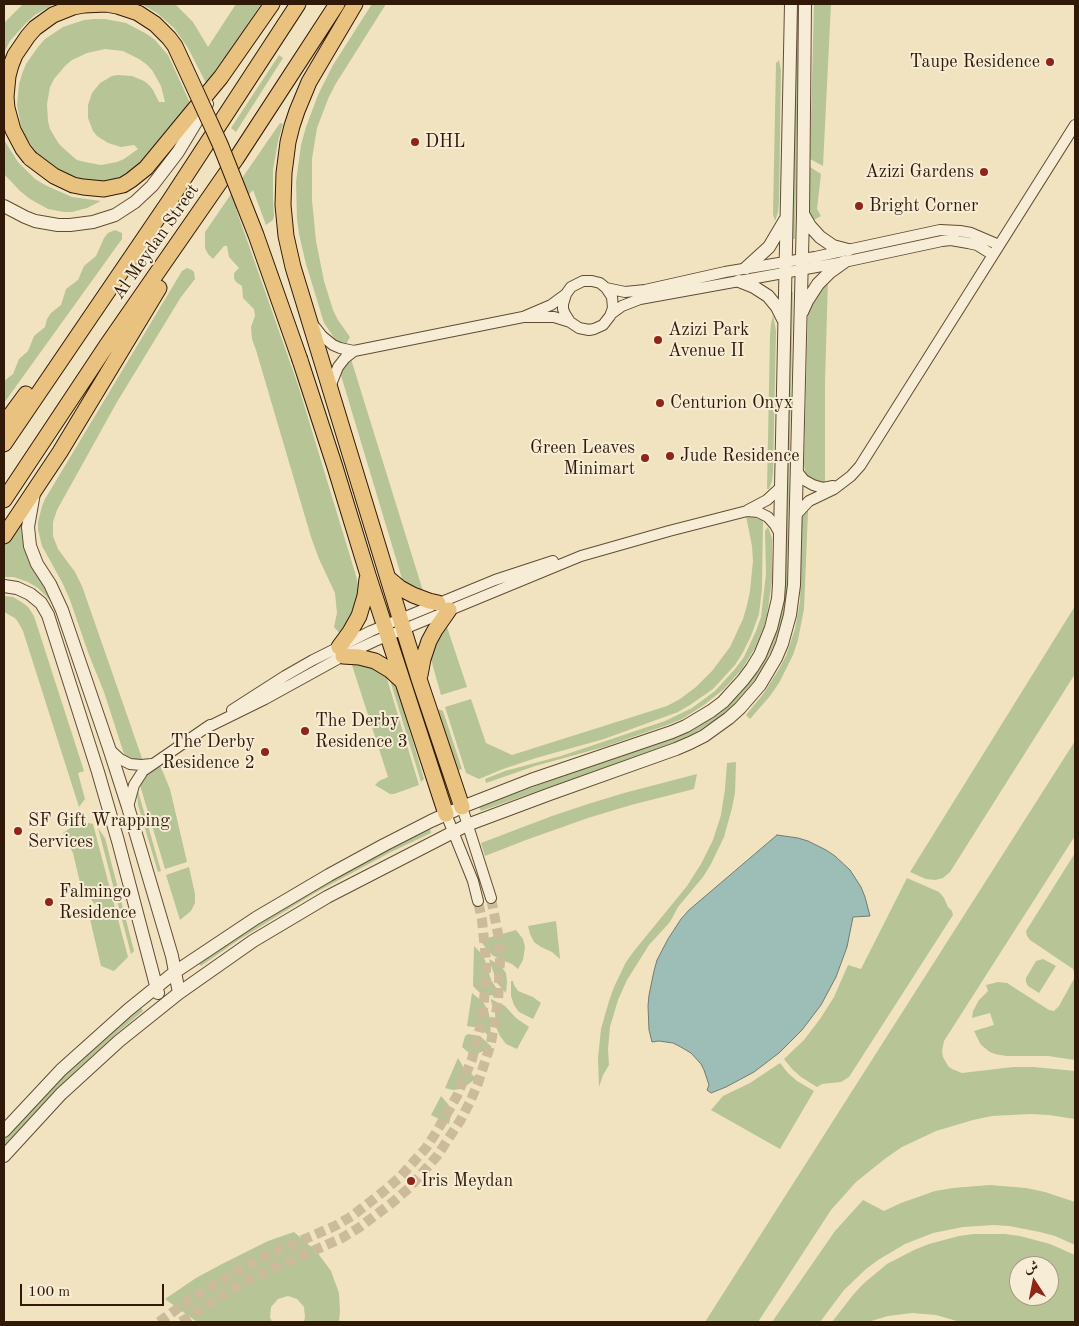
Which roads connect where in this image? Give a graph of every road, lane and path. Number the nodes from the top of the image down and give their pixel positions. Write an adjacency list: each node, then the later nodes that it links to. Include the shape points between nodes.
1 (272, 4): 7 (main road)
2 (298, 4): 28 (main road, Al Meydan Street)
3 (337, 4): 9 (main road, Al Meydan Street)
4 (355, 4): 25 (main road, via 303,96 292,126 286,157 283,197 286,236)
5 (791, 4): 12 (street)
6 (805, 4): 11 (street)
7 (221, 77): 10 (street, via 174,158 144,195 125,209 93,222 70,225 36,221); 42 (main road, bridge, via 146,168 139,175 123,185 104,189 73,185 30,158 13,130 7,108 8,76 21,45 35,28 63,11 95,4 117,6 147,18 169,38 175,46 213,129 256,235 300,360)
8 (1075, 125): 13 (street)
9 (210, 198): 36 (main road, via 176,261); 37 (main road, Al Meydan Street)
10 (4, 206)
11 (803, 214): 15 (street, via 820,237); 16 (street)
12 (787, 216): 17 (street); 18 (street, via 769,247)
13 (999, 245): 14 (street); 15 (street, via 971,233 940,230)
14 (993, 255): 15 (street, via 977,245 951,240); 34 (street, via 864,460)
15 (846, 256): 16 (street); 24 (street, via 818,284)
16 (801, 264): 17 (street); 24 (street)
17 (786, 267): 18 (street); 19 (street); 26 (street)
18 (746, 268): 20 (street, via 638,291)
19 (739, 281): 22 (street, via 640,299); 26 (street, via 768,296)
20 (606, 288): 21 (street, via 596,282 583,281 574,284); 22 (street, via 612,297)
21 (566, 294): 23 (street, via 551,306); 27 (street, via 563,309)
22 (611, 314): 27 (street, via 603,325 589,330)
23 (522, 318): 27 (street, via 550,317); 29 (street)
24 (800, 319): 33 (street)
25 (310, 320): 29 (street, via 327,341); 30 (main road)
26 (784, 320): 35 (street)
27 (570, 322)
28 (76, 337): 31 (main road); 32 (main road, Al Meydan Street)
29 (354, 351): 30 (street, via 338,367)
30 (330, 388): 43 (main road)
31 (4, 424)
32 (4, 444)
33 (796, 470): 34 (street, via 804,480 818,487); 39 (street)
34 (839, 485): 39 (street, via 809,501)
35 (781, 487): 38 (street, via 767,500); 40 (street)
36 (34, 490): 41 (main road); 51 (street, via 28,527 30,546 62,610)
37 (4, 500)
38 (747, 511): 40 (street, via 768,517); 45 (street, via 509,575)
39 (795, 516): 56 (street, via 793,592 787,630 768,672 740,708 704,736 683,746)
40 (780, 534): 54 (street, via 778,599 771,628 752,668 723,702 672,732)
41 (4, 536)
42 (368, 575): 47 (main road); 48 (main road, via 361,611)
43 (388, 578): 45 (main road, via 412,595); 46 (main road)
44 (4, 586): 61 (street, via 30,594 48,615 98,772)
45 (444, 606): 46 (street); 49 (main road, via 429,641)
46 (402, 623): 47 (street); 49 (main road)
47 (386, 630): 48 (street); 50 (main road)
48 (341, 651): 50 (main road, via 375,662); 52 (street, via 273,695 204,729)
49 (419, 679): 54 (main road)
50 (403, 682): 55 (main road)
51 (108, 748): 52 (street, via 130,764); 53 (street)
52 (153, 764): 53 (street, via 136,781)
53 (128, 807): 60 (street)
54 (462, 807): 55 (street); 56 (street)
55 (446, 814): 57 (street); 60 (street, via 292,896)
56 (467, 825): 57 (street); 58 (street)
57 (454, 832): 59 (street); 62 (street, via 327,896 253,941)
58 (491, 898)
59 (478, 901)
60 (175, 972): 61 (street); 62 (street)
61 (156, 987): 63 (street); 64 (street, via 90,1042)
62 (179, 993): 63 (street)
63 (161, 1006): 65 (street, via 90,1067)
64 (4, 1131)
65 (4, 1156)

